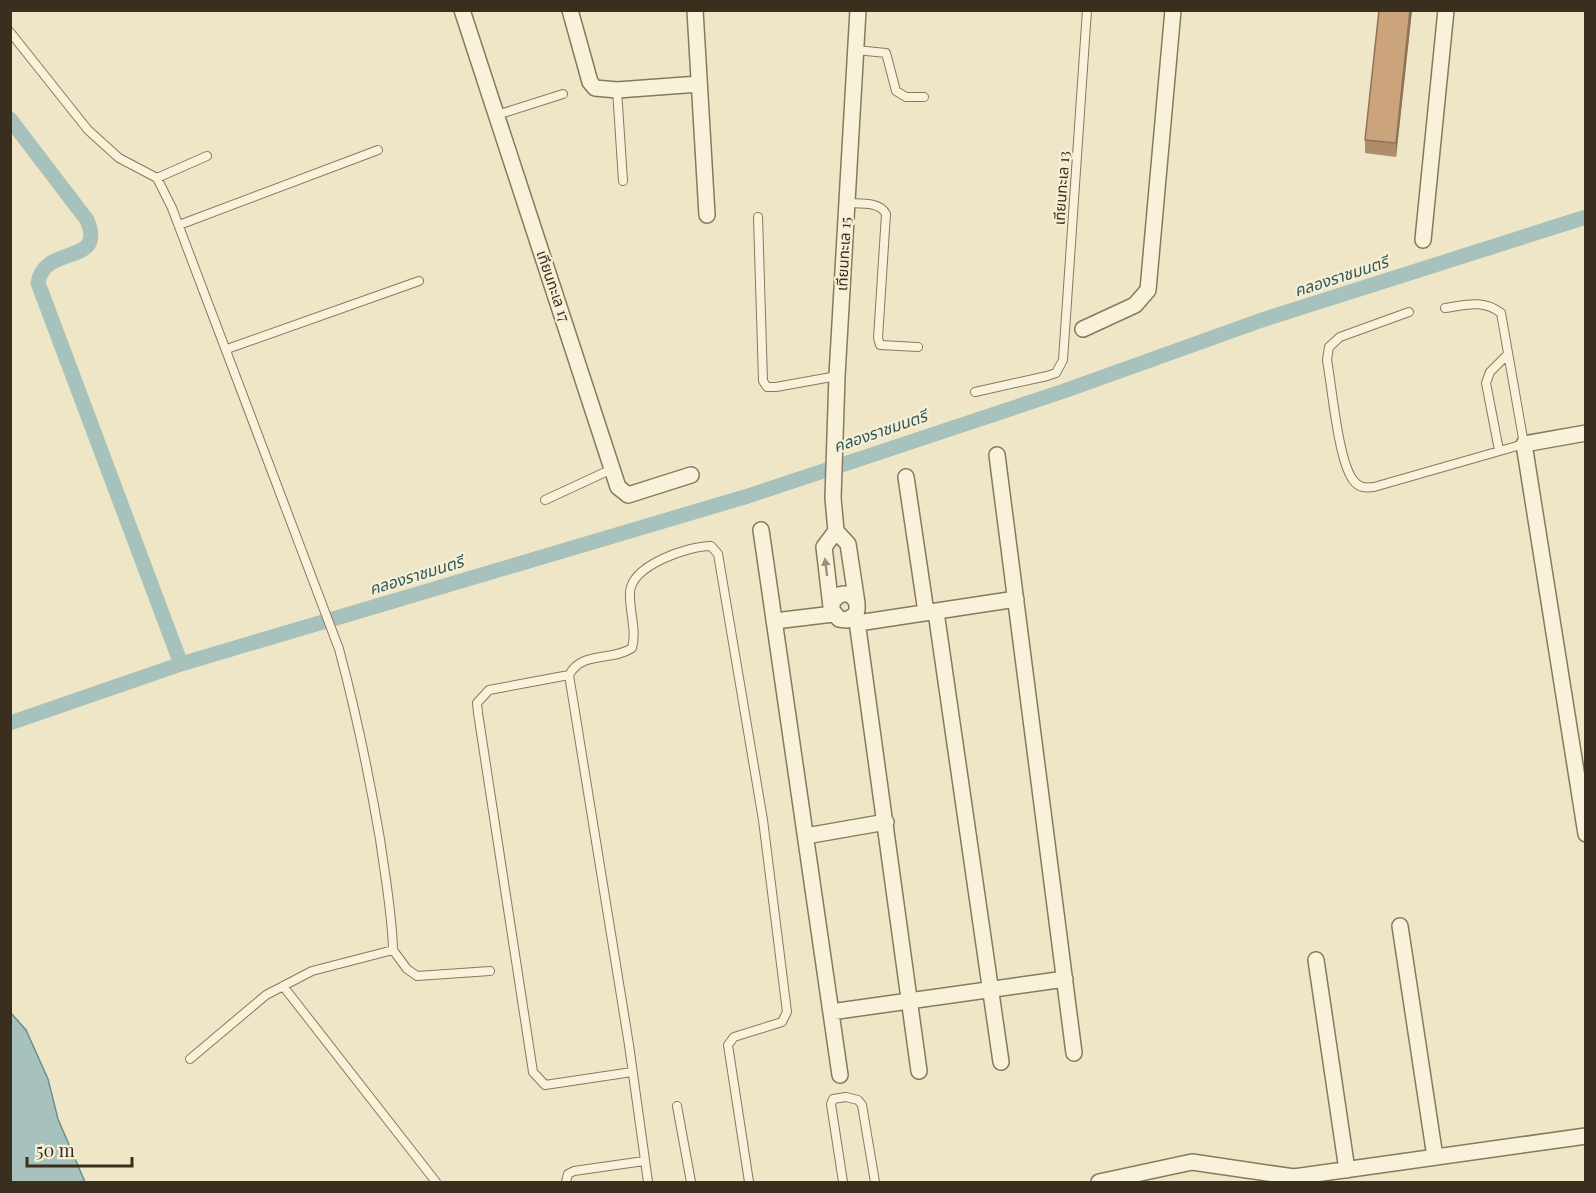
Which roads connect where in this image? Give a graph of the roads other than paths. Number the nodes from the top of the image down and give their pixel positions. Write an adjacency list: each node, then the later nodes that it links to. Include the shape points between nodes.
1 (462, 10): 14 (street, เทียนทะเล 17)
2 (570, 10): 11 (street, via 590,82 594,88)
3 (695, 10): 10 (street)
4 (858, 10): 9 (street, เทียนทะเล 15)
5 (1087, 10): 32 (lane, เทียนทะเล 13, via 1063,360 1056,373)
6 (1173, 10): 27 (street, via 1148,290 1135,305)
7 (1446, 10): 23 (street)
8 (10, 32): 17 (lane, via 88,130 118,158)
9 (856, 50): 13 (lane, via 886,53 896,91 906,97); 19 (street, เทียนทะเล 15)
10 (699, 84): 11 (street); 20 (street)
11 (617, 90): 18 (lane)
12 (562, 94): 14 (lane)
13 (924, 97)
14 (497, 116): 37 (street, เทียนทะเล 17)
15 (378, 150): 22 (lane)
16 (207, 156): 17 (lane)
17 (157, 178): 22 (lane)
18 (623, 181)
19 (846, 203): 28 (lane, via 877,205 886,214 880,345); 31 (street, เทียนทะเล 15)
20 (707, 215)
21 (758, 218): 31 (lane, via 763,381 767,387 776,387)
22 (179, 225): 29 (lane)
23 (1423, 240)
24 (419, 281): 29 (lane)
25 (1445, 308): 30 (lane, via 1478,303 1501,313)
26 (1409, 312): 35 (lane, via 1340,338 1329,347 1344,453 1353,481 1362,488 1374,487)
27 (1083, 329)
28 (918, 347)
29 (227, 349): 53 (lane, via 339,649 371,786)
30 (1508, 354): 34 (lane); 35 (lane, via 1490,372 1486,383)
31 (837, 376): 42 (street, เทียนทะเล 15, via 833,498)
32 (975, 393)
33 (1586, 432): 34 (street)
34 (1524, 444): 35 (lane); 50 (street)
35 (1499, 450)
36 (997, 455): 43 (street)
37 (612, 469): 38 (street, เทียนทะเล 17, via 618,487 628,495); 40 (lane)
38 (691, 475)
39 (906, 477): 45 (street)
40 (545, 500)
41 (761, 530): 47 (street)
42 (836, 531): 44 (street, one-way to 42, via 824,547); 46 (street, via 848,544)
43 (1016, 599): 45 (street); 56 (street)
44 (832, 610): 46 (street, via 843,621); 46 (street, via 835,598 843,594 852,596); 47 (street)
45 (931, 612): 46 (street); 58 (street)
46 (857, 613): 49 (street)
47 (775, 621): 51 (street)
48 (569, 675): 65 (lane); 65 (lane, via 489,690 477,703 533,1072 545,1085); 76 (lane, via 582,660 626,653 633,648 633,579 659,561 683,551 711,546 718,554 763,820 787,1006 783,1022 734,1037 728,1045)
49 (886, 822): 51 (street); 59 (street)
50 (1586, 834)
51 (806, 836): 60 (street)
52 (1400, 926): 69 (street)
53 (393, 950): 55 (lane, via 417,976); 57 (lane, via 312,971)
54 (1316, 960): 71 (street)
55 (490, 971)
56 (1065, 979): 58 (street); 61 (street)
57 (283, 986): 62 (lane, via 266,995); 72 (lane)
58 (992, 989): 59 (street); 63 (street)
59 (910, 1001): 60 (street); 64 (street)
60 (831, 1012): 66 (street)
61 (1074, 1053)
62 (190, 1059)
63 (1001, 1062)
64 (919, 1071)
65 (632, 1072): 70 (lane)
66 (840, 1075)
67 (677, 1106): 75 (lane)
68 (1586, 1136): 69 (street)
69 (1435, 1157): 71 (street)
70 (644, 1161): 73 (lane, via 574,1171 568,1174); 74 (lane)
71 (1347, 1170): 79 (street, via 1285,1177 1192,1162)
72 (436, 1182)
73 (566, 1182)
74 (648, 1182)
75 (691, 1182)
76 (749, 1182)
77 (843, 1182): 78 (lane, via 831,1104 833,1099 846,1097 862,1105)
78 (875, 1182)
79 (1099, 1182)

